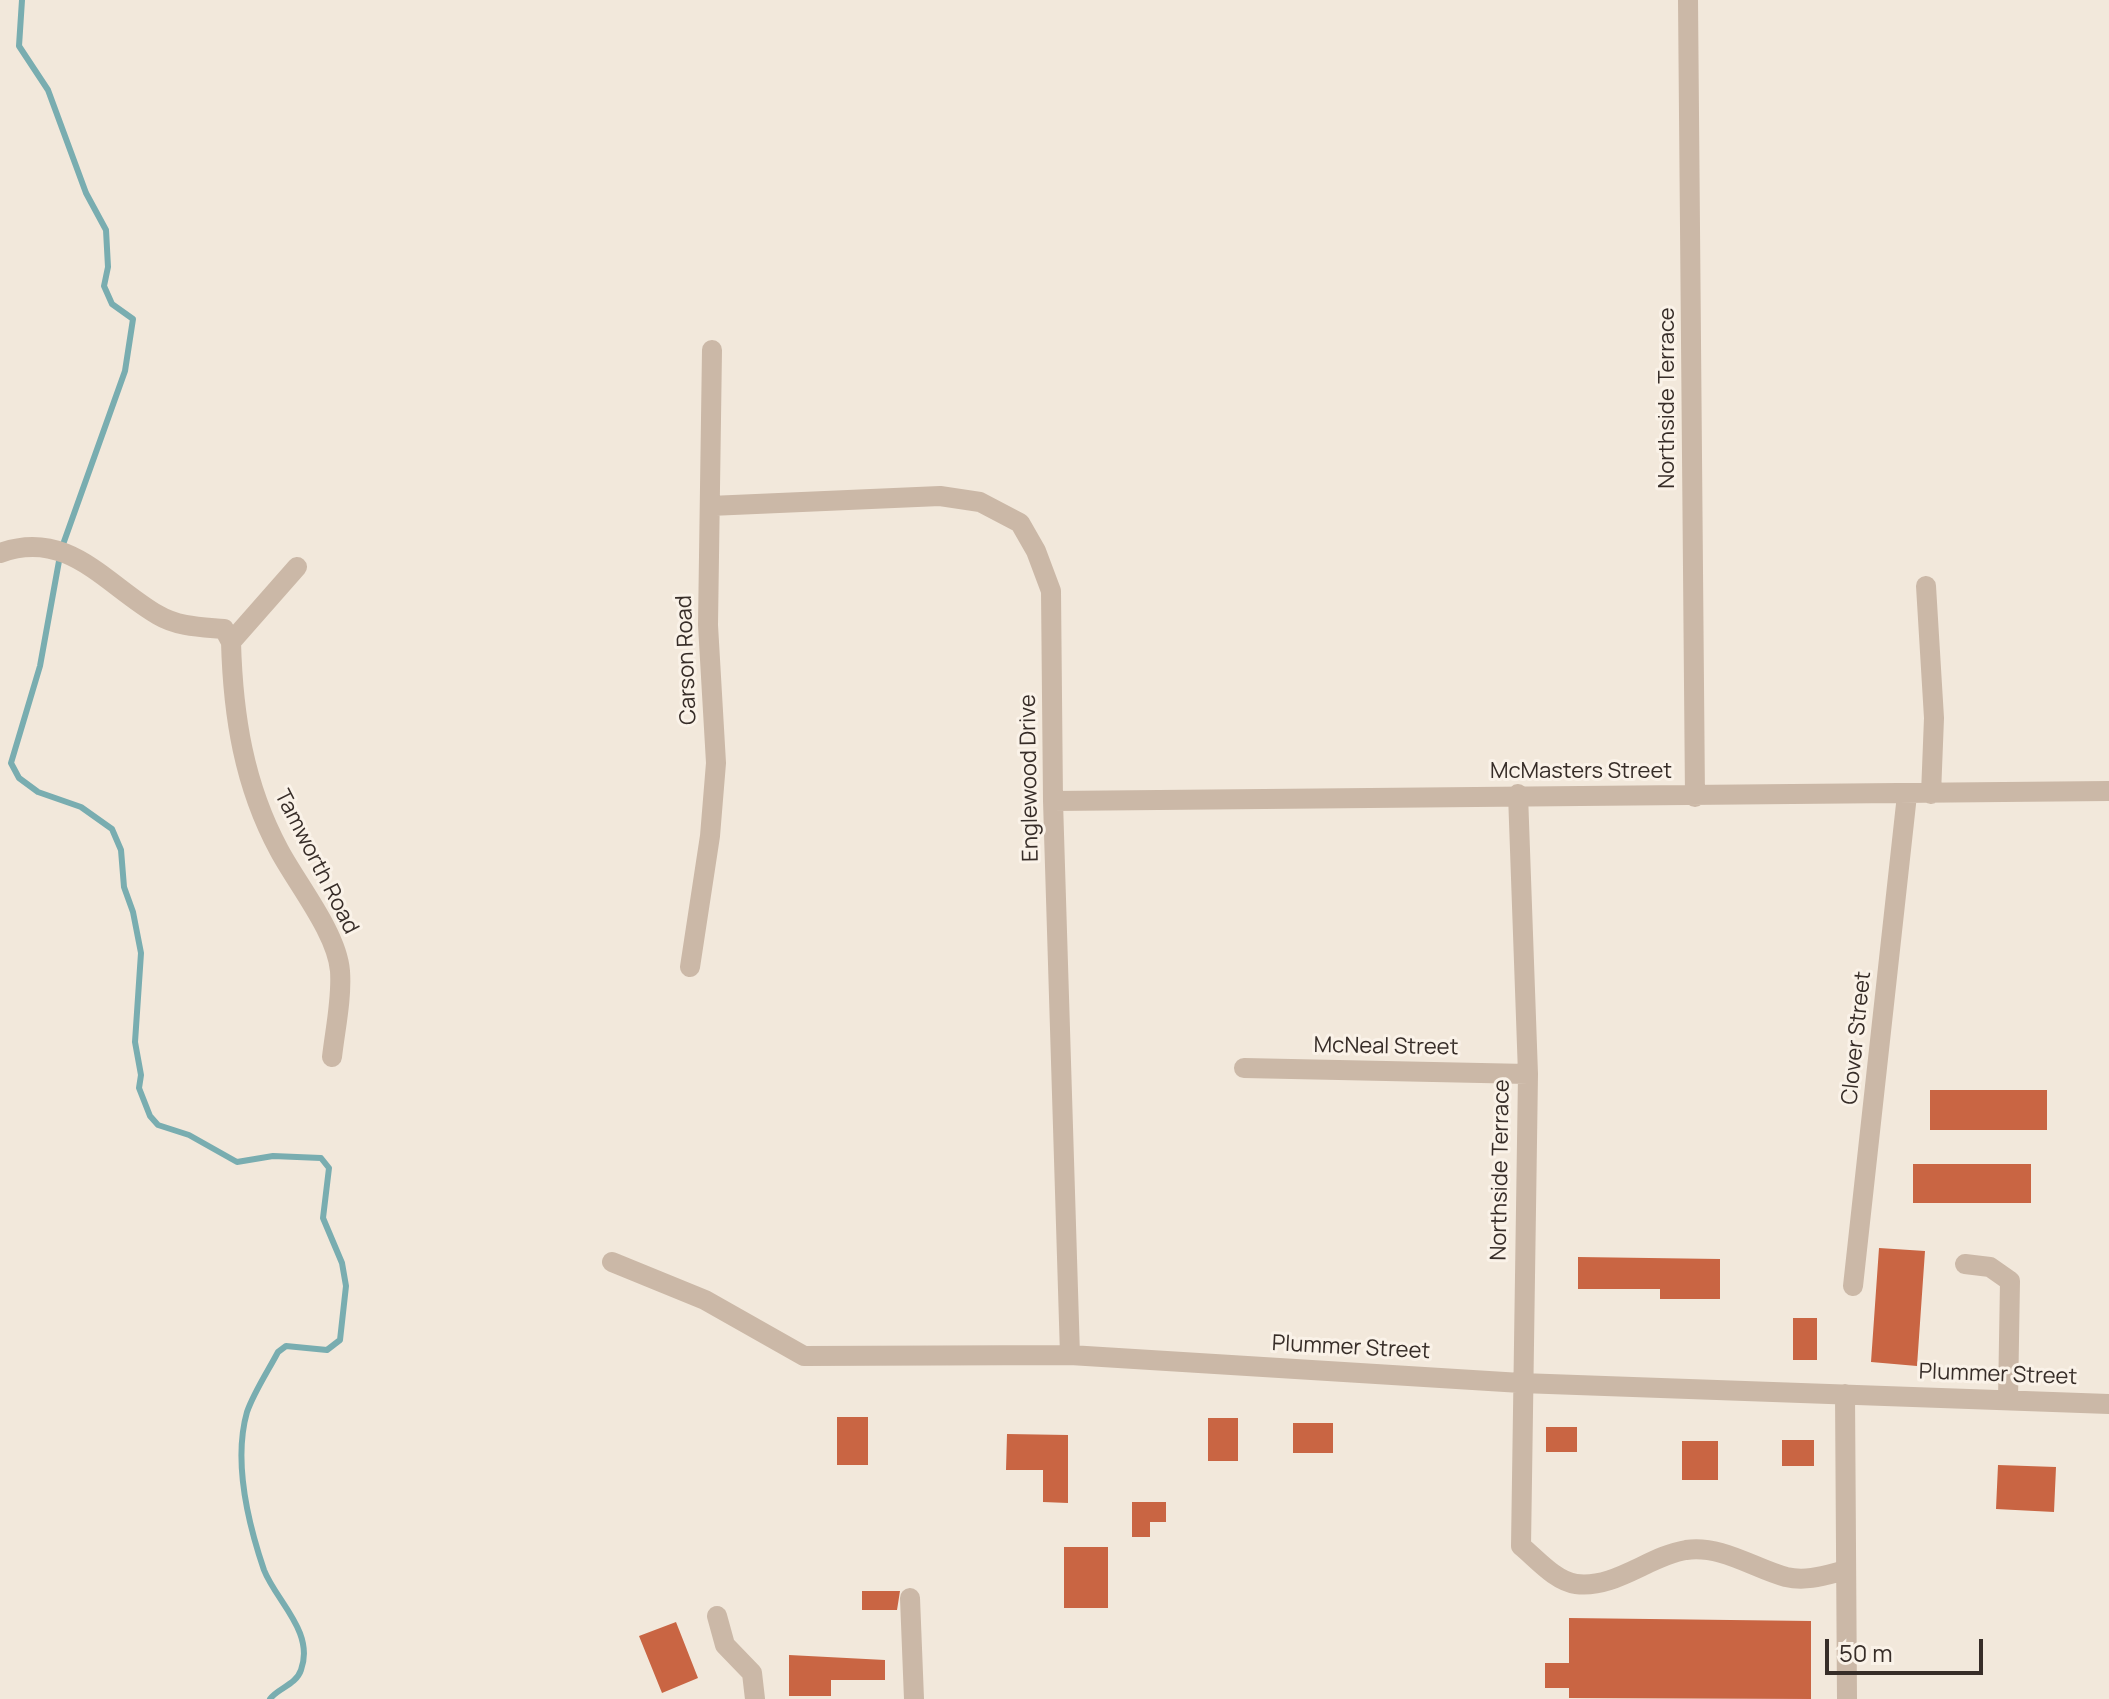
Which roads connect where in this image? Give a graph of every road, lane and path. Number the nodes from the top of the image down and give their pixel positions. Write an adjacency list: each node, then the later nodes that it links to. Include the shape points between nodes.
1 (1688, 0): 12 (street, Northside Terrace)
2 (712, 350): 3 (street, Carson Road)
3 (710, 506): 13 (street, Englewood Drive, via 940,496 980,502 1020,523 1051,591); 14 (street, Carson Road, via 708,625 716,763)
4 (0, 553): 7 (street, via 22,547 60,550 109,576 156,615 174,623 224,629)
5 (297, 567): 7 (street)
6 (1926, 586): 10 (street, via 1934,718)
7 (231, 642): 15 (street, Tamworth Road, via 232,682 248,777 278,849 340,969)
8 (2109, 791): 10 (street, McMasters Street)
9 (1518, 794): 12 (street, McMasters Street); 13 (street, McMasters Street); 17 (street, Northside Terrace)
10 (1931, 794): 11 (street, McMasters Street)
11 (1907, 795): 12 (street, McMasters Street); 20 (street, Clover Street)
12 (1695, 797)
13 (1053, 801): 21 (street, Englewood Drive)
14 (690, 967)
15 (332, 1057)
16 (1244, 1068): 17 (street, McNeal Street)
17 (1528, 1074): 22 (street, Northside Terrace)
18 (612, 1262): 21 (street, Plummer Street, via 705,1300 804,1356)
19 (1965, 1264): 24 (street, via 1990,1267 2010,1281)
20 (1853, 1286)
21 (1070, 1355): 22 (street, Plummer Street)
22 (1521, 1383): 23 (street, Plummer Street); 26 (street, Northside Terrace, via 1521,1546 1555,1575 1573,1584 1594,1584 1688,1550 1712,1550 1787,1577 1810,1579)
23 (1845, 1394): 24 (street, Plummer Street); 26 (street)
24 (2008, 1400): 25 (street, Plummer Street)
25 (2109, 1404)
26 (1846, 1570): 31 (street)
27 (910, 1598): 30 (street)
28 (717, 1616): 29 (street, via 725,1645 752,1673)
29 (755, 1699)
30 (914, 1699)
31 (1847, 1699)

